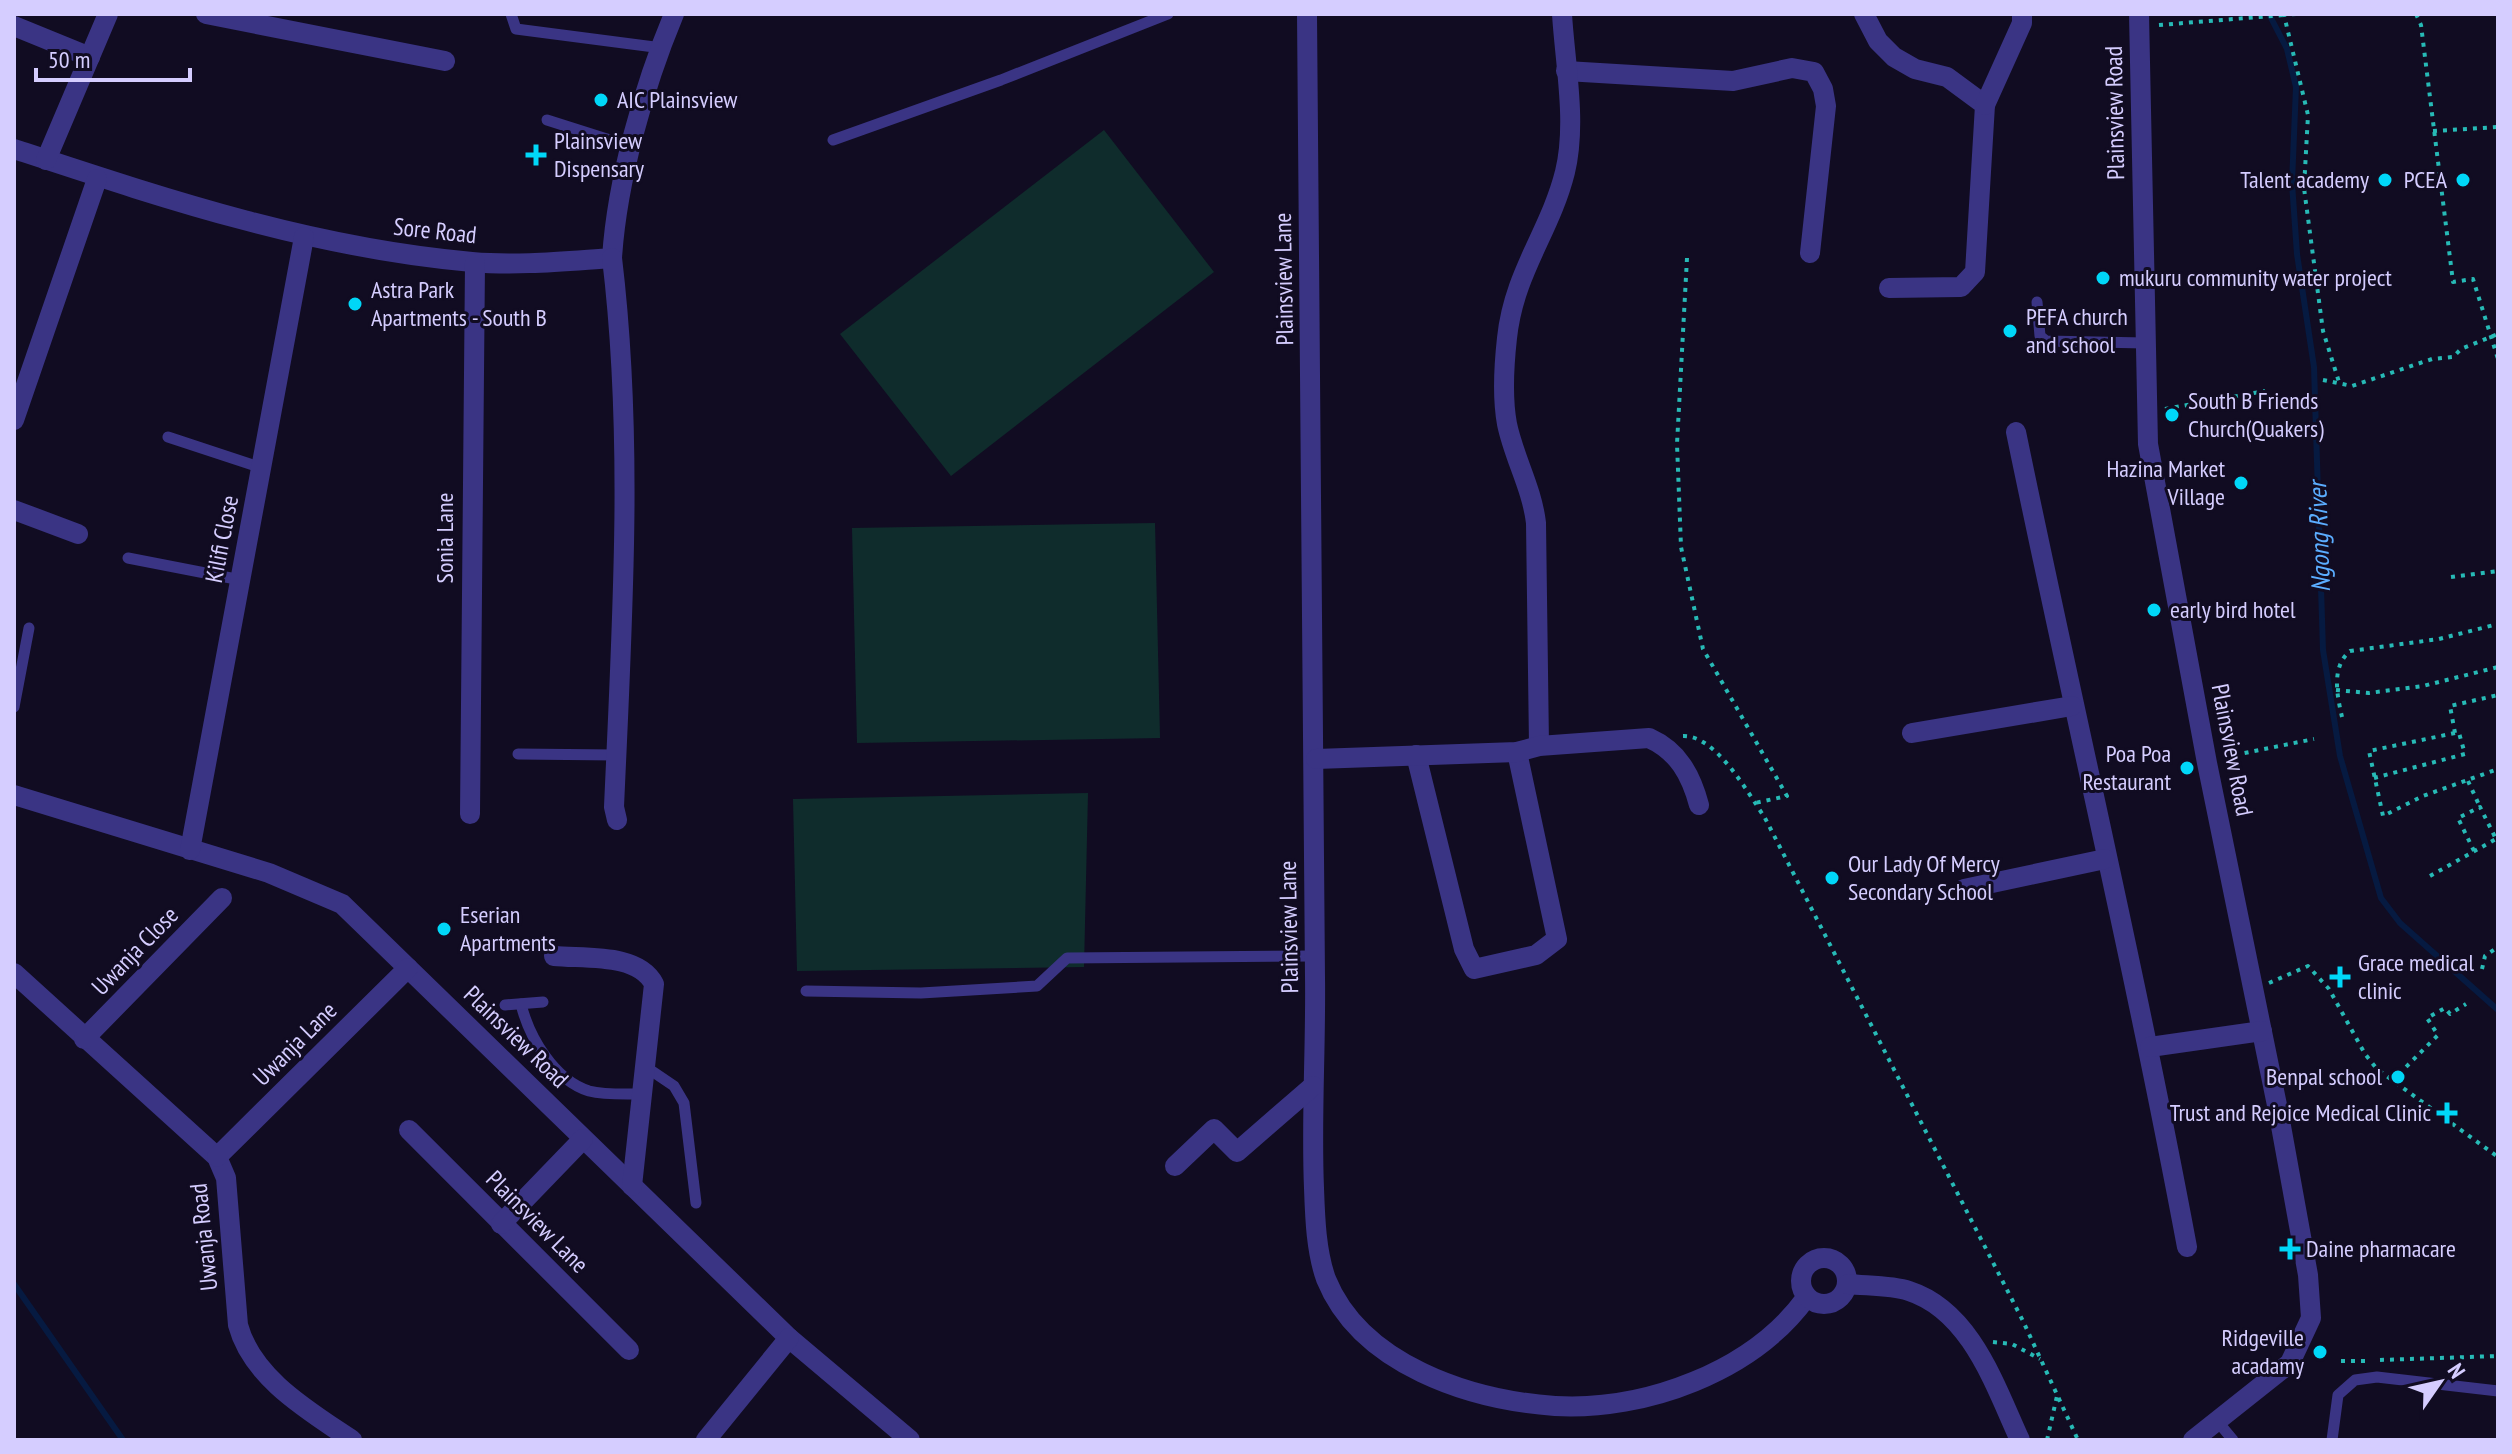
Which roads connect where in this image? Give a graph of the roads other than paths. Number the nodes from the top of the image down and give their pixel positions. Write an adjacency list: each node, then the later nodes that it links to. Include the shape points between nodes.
1 (108, 14): 14 (street)
2 (210, 14): 11 (street)
3 (511, 14): 13 (lane, via 516,29)
4 (674, 14): 13 (street)
5 (1168, 14): 19 (lane)
6 (1307, 14): 48 (street, Plainsview Lane)
7 (1562, 14): 16 (street)
8 (1864, 14): 17 (street, via 1894,57 1947,77)
9 (2022, 14): 17 (street)
10 (2139, 21): 30 (street, Plainsview Road)
11 (298, 23): 15 (street)
12 (14, 26): 14 (street)
13 (662, 48): 20 (street)
14 (90, 57): 22 (street)
15 (445, 61)
16 (1566, 71): 25 (street, via 1733,81 1792,68 1814,72 1826,106); 43 (street, via 1565,171 1523,268 1511,310 1505,384 1507,423 1536,523)
17 (1985, 105): 28 (street, via 1975,272 1961,287)
18 (547, 120): 20 (lane)
19 (833, 140)
20 (633, 147): 26 (street)
21 (14, 149): 22 (street, Sore Road)
22 (46, 160): 23 (street, Sore Road)
23 (97, 179): 24 (street, Sore Road); 31 (street)
24 (304, 237): 27 (street, Sore Road); 34 (street, Kilifi Close)
25 (1810, 253)
26 (612, 258): 27 (street, Sore Road); 46 (street, via 620,339 625,601)
27 (475, 263): 51 (street, Sonia Lane)
28 (1889, 288)
29 (2037, 302): 30 (lane, via 2040,336 2046,341)
30 (2145, 343): 65 (street, Plainsview Road, via 2148,444)
31 (14, 420)
32 (2016, 432): 40 (street)
33 (168, 437): 34 (lane)
34 (262, 468): 38 (street, Kilifi Close)
35 (14, 510): 36 (street)
36 (78, 534)
37 (128, 558): 38 (lane)
38 (241, 580): 53 (street, Kilifi Close)
39 (29, 628): 41 (lane)
40 (2072, 706): 42 (street); 54 (street)
41 (14, 707)
42 (1912, 733)
43 (1539, 746): 44 (street); 50 (street, via 1649,738 1680,761)
44 (1517, 752): 47 (street); 47 (street, via 1557,939 1536,955 1474,969 1464,949)
45 (518, 754): 46 (lane)
46 (616, 755): 52 (street)
47 (1416, 755): 48 (street)
48 (1316, 759): 58 (street, Plainsview Lane)
49 (14, 795): 53 (street, Plainsview Road)
50 (1699, 805)
51 (470, 814)
52 (617, 820)
53 (190, 850): 59 (street, Plainsview Road, via 332,898)
54 (2105, 859): 55 (street); 67 (street)
55 (1964, 889)
56 (222, 898): 66 (street, Uwanja Close)
57 (554, 956): 68 (street, via 632,964 648,973 655,1002)
58 (1315, 956): 61 (lane, via 1067,958 1037,986 921,993); 69 (street, Plainsview Lane)
59 (408, 968): 72 (street, Plainsview Road); 73 (street, Uwanja Lane)
60 (14, 973): 66 (street, Uwanja Road)
61 (806, 991)
62 (543, 1002): 63 (lane)
63 (521, 1004): 64 (lane); 70 (lane, via 536,1042 576,1085 601,1093)
64 (505, 1005)
65 (2262, 1031): 67 (street); 84 (street, Plainsview Road, via 2300,1227 2311,1318 2290,1363)
66 (84, 1039): 73 (street, Uwanja Road)
67 (2150, 1047): 78 (street)
68 (643, 1065): 70 (street); 76 (lane, via 674,1086 684,1103)
69 (1313, 1086): 74 (street, via 1237,1152 1214,1129); 80 (street, Plainsview Lane, via 1316,1225 1325,1276 1343,1311 1378,1347 1425,1375 1529,1404 1584,1408 1631,1399 1723,1369 1789,1321)
70 (640, 1094): 75 (street)
71 (409, 1130): 77 (street, Plainsview Lane)
72 (583, 1139): 75 (street, Plainsview Road); 77 (street)
73 (217, 1157): 85 (street, Uwanja Road, via 226,1178 244,1346 277,1384)
74 (1175, 1166)
75 (632, 1186): 81 (street, Plainsview Road)
76 (696, 1203)
77 (501, 1224): 82 (street, Plainsview Lane)
78 (2187, 1247)
79 (1848, 1284): 80 (street, via 1841,1299 1823,1305); 80 (street, via 1844,1268 1830,1257 1815,1258 1801,1269); 88 (street, via 1908,1290 1933,1301 1971,1339)
80 (1806, 1298)
81 (789, 1338): 86 (street); 87 (street, Plainsview Road)
82 (629, 1350)
83 (2498, 1391): 91 (lane, via 2377,1377 2355,1380 2338,1395)
84 (2218, 1422): 89 (street, Plainsview Road); 90 (lane)
85 (352, 1440)
86 (706, 1440)
87 (910, 1440)
88 (2020, 1440)
89 (2193, 1440)
90 (2233, 1440)
91 (2332, 1440)

